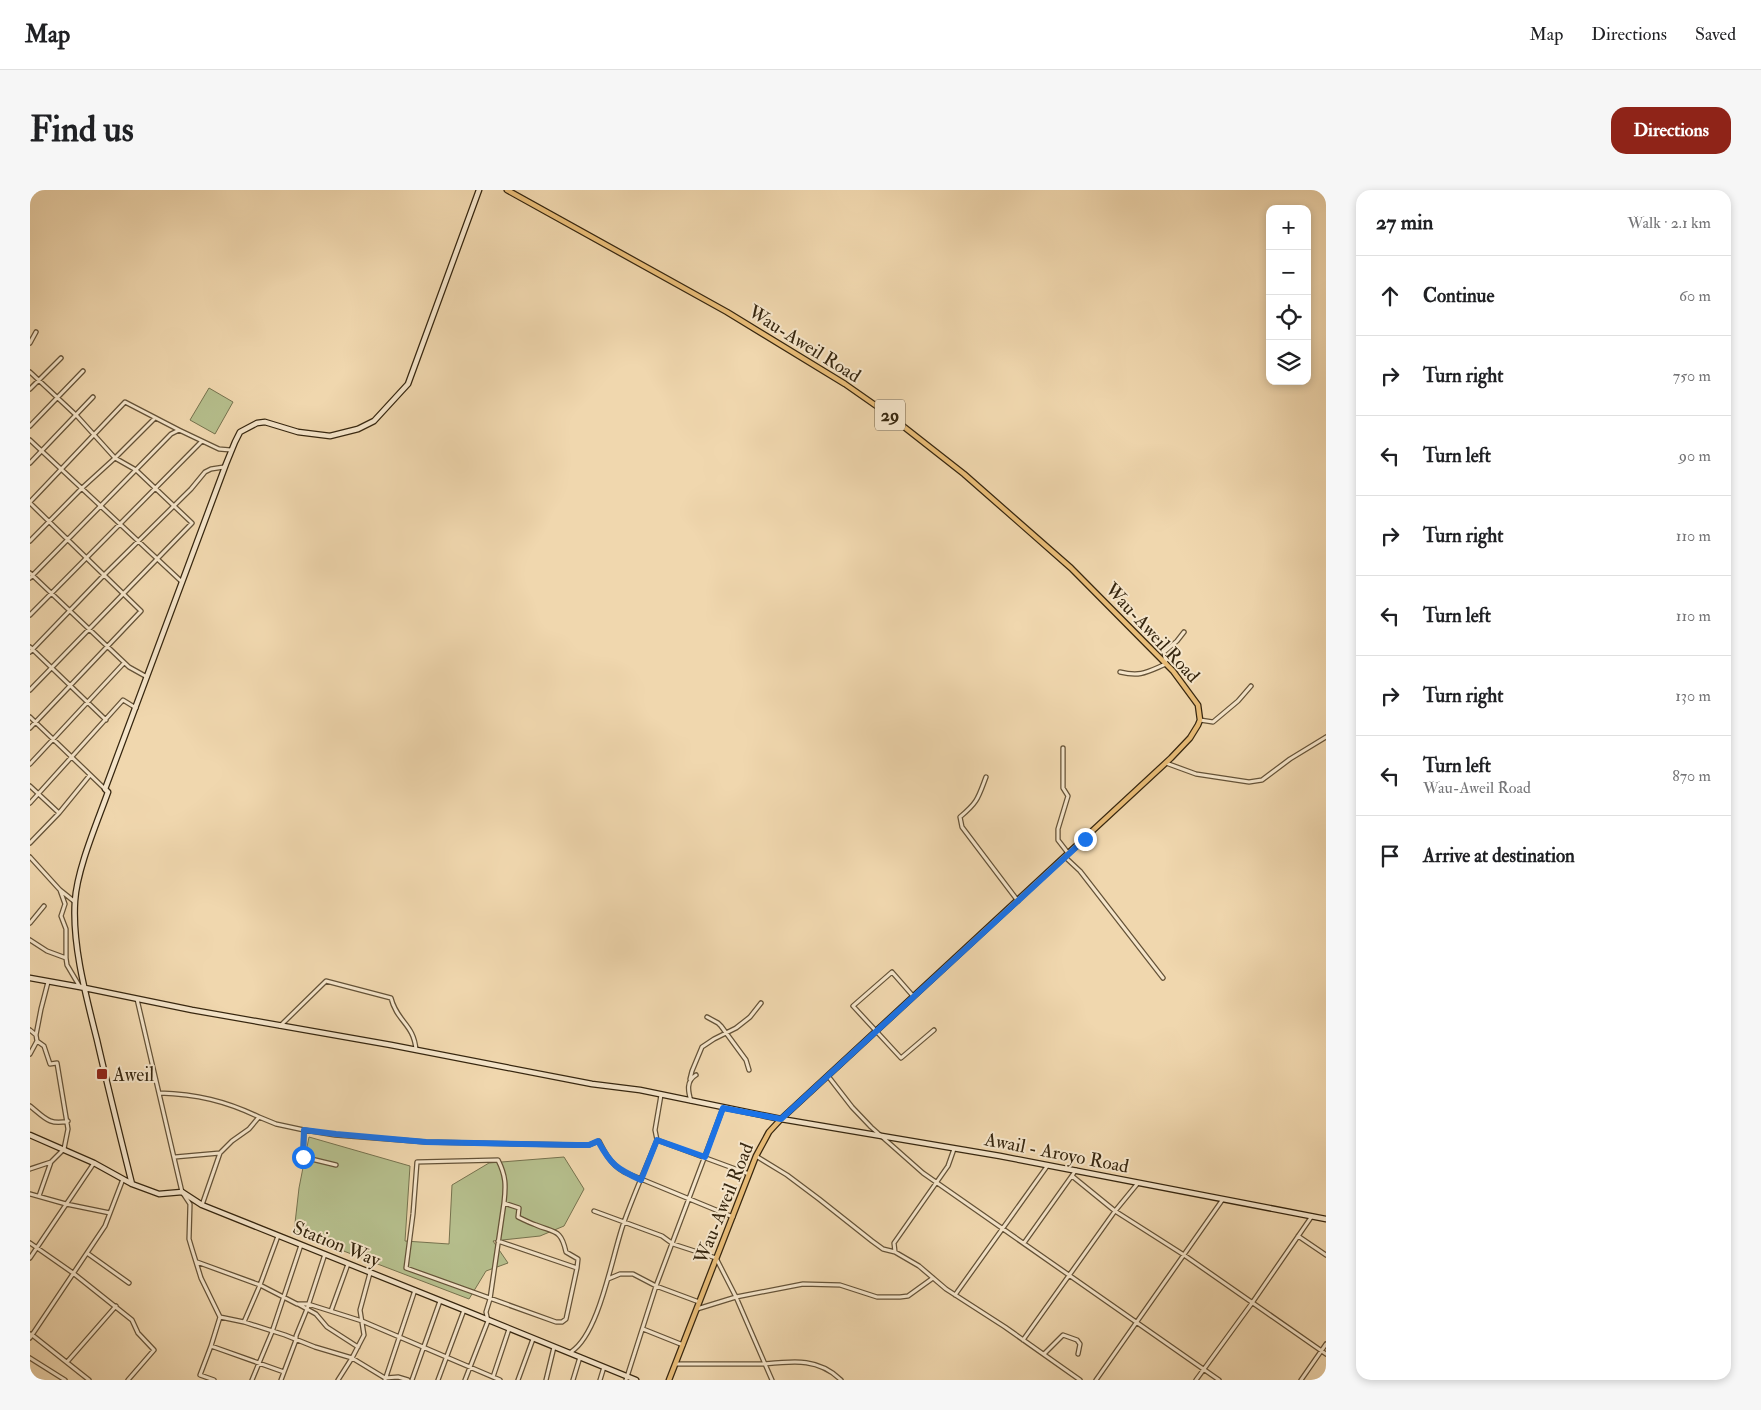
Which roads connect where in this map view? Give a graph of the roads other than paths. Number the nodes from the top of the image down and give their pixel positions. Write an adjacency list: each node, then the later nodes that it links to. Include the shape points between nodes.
1 (479, 190): 20 (street, via 408,384 374,421 330,436 298,432 266,422 257,423 242,430)
2 (507, 190): 50 (main road, Wau-Aweil Road / 29, via 727,312 885,412 1039,538)
3 (36, 332): 4 (street)
4 (30, 343)
5 (61, 358): 8 (street)
6 (83, 371): 11 (street)
7 (30, 372): 8 (street)
8 (39, 380): 9 (street); 11 (street)
9 (30, 389)
10 (94, 397): 12 (street)
11 (58, 398): 12 (street); 14 (street)
12 (77, 416): 16 (street); 19 (street)
13 (155, 418): 15 (street); 16 (street, via 125,402); 21 (street)
14 (30, 426)
15 (179, 430): 18 (street); 25 (street, via 171,434)
16 (94, 436): 21 (street); 24 (street)
17 (30, 440): 19 (street)
18 (202, 441): 20 (street, via 219,449); 27 (street)
19 (42, 450): 22 (street); 24 (street)
20 (231, 450): 23 (street)
21 (115, 458): 25 (street); 26 (street)
22 (30, 463)
23 (225, 467): 30 (street, via 205,472); 40 (street)
24 (61, 468): 26 (street); 28 (street)
25 (136, 470): 27 (street); 29 (street)
26 (82, 488): 29 (street); 31 (street)
27 (155, 488): 30 (street); 32 (street)
28 (30, 502): 31 (street)
29 (101, 506): 32 (street); 33 (street)
30 (174, 506): 34 (street); 37 (street, via 192,523)
31 (49, 522): 33 (street); 35 (street)
32 (120, 523): 34 (street); 36 (street)
33 (68, 540): 36 (street); 38 (street)
34 (139, 540): 37 (street); 39 (street)
35 (30, 541)
36 (86, 557): 39 (street); 41 (street)
37 (158, 559): 40 (street); 42 (street)
38 (31, 575): 41 (street)
39 (104, 575): 42 (street); 43 (street)
40 (182, 582): 53 (street)
41 (51, 593): 43 (street); 44 (street)
42 (123, 594): 45 (street); 47 (street, via 142,612)
43 (71, 612): 45 (street); 48 (street)
44 (30, 615)
45 (88, 629): 47 (street); 51 (street)
46 (1184, 632): 50 (street, via 1164,652)
47 (107, 647): 49 (street); 54 (street)
48 (31, 650): 51 (street)
49 (124, 663): 53 (street); 57 (street)
50 (1166, 664): 52 (street, via 1134,676); 61 (main road, Wau-Aweil Road / 29, via 1196,700)
51 (51, 668): 54 (street); 56 (street)
52 (1120, 672)
53 (147, 677): 58 (street)
54 (69, 686): 57 (street); 62 (street)
55 (1251, 686): 61 (street, via 1213,722)
56 (30, 690)
57 (88, 704): 60 (street); 65 (street)
58 (136, 708): 60 (street, via 123,700); 73 (street)
59 (30, 717): 62 (street)
60 (106, 720): 67 (street)
61 (1200, 720): 68 (main road, Wau-Aweil Road, via 1190,738)
62 (36, 722): 63 (street); 65 (street)
63 (30, 728)
64 (1326, 737): 68 (street, via 1262,780 1249,782 1196,774)
65 (53, 739): 67 (street); 69 (street)
66 (1063, 748): 78 (street, via 1063,788 1068,796 1058,840)
67 (72, 758): 70 (street); 74 (street)
68 (1166, 763): 78 (main road, Wau-Aweil Road)
69 (30, 764)
70 (90, 775): 73 (street); 76 (street)
71 (986, 776): 81 (street, via 974,806 960,817 962,827)
72 (30, 786): 74 (street)
73 (105, 789): 82 (street, via 108,792 82,867)
74 (39, 794): 75 (street); 76 (street)
75 (30, 804)
76 (59, 813): 77 (street)
77 (30, 843)
78 (1067, 856): 81 (main road, Wau-Aweil Road); 88 (street)
79 (30, 857): 80 (street)
80 (60, 890): 82 (street); 86 (street, via 64,904 60,916 66,929)
81 (1018, 901): 91 (main road, Wau-Aweil Road)
82 (74, 902): 90 (street)
83 (44, 906): 84 (street)
84 (30, 923)
85 (30, 940): 86 (street)
86 (66, 958): 90 (street, via 67,965)
87 (30, 978): 89 (street, Awail - Aroyo Road)
88 (1163, 978)
89 (48, 982): 90 (street, Awail - Aroyo Road); 100 (street)
90 (82, 987): 92 (street, Awail - Aroyo Road); 138 (street)
91 (914, 997): 98 (main road, Wau-Aweil Road); 98 (street, via 892,972 853,1006)
92 (137, 999): 95 (street, Awail - Aroyo Road); 108 (street)
93 (761, 1003): 99 (street, via 750,1017)
94 (707, 1018): 99 (street, via 718,1022)
95 (280, 1026): 102 (street, Awail - Aroyo Road); 102 (street, via 326,981 391,998 400,1019 410,1029)
96 (30, 1030): 100 (street)
97 (934, 1030): 98 (street, via 901,1058)
98 (876, 1031): 106 (main road, Wau-Aweil Road)
99 (726, 1033): 104 (street, via 746,1060); 107 (street, via 702,1047)
100 (36, 1035): 101 (street)
101 (37, 1041): 103 (street); 115 (street, via 44,1046 50,1064 56,1063)
102 (416, 1050): 109 (street, Awail - Aroyo Road)
103 (30, 1054)
104 (749, 1070)
105 (696, 1075): 107 (street)
106 (828, 1076): 114 (main road, Wau-Aweil Road); 118 (street)
107 (690, 1079): 110 (street)
108 (160, 1093): 113 (street, via 214,1099); 124 (street)
109 (661, 1095): 110 (street, Awail - Aroyo Road); 119 (street, via 655,1130)
110 (691, 1101): 112 (street, Awail - Aroyo Road)
111 (30, 1106): 115 (street, via 51,1122)
112 (723, 1108): 114 (street, Awail - Aroyo Road); 125 (street)
113 (259, 1117): 116 (street); 122 (street)
114 (781, 1119): 118 (street, Awail - Aroyo Road); 123 (main road, Wau-Aweil Road)
115 (68, 1121): 121 (street)
116 (304, 1130): 128 (street, via 303,1157); 135 (street, via 426,1142 589,1145 598,1141 612,1164)
117 (30, 1135): 121 (street)
118 (880, 1135): 120 (street, Awail - Aroyo Road); 136 (street)
119 (657, 1140): 125 (street); 135 (street)
120 (954, 1148): 129 (street, Awail - Aroyo Road); 136 (street, via 948,1166)
121 (64, 1149): 126 (street); 127 (street)
122 (220, 1154): 124 (street); 146 (street)
123 (756, 1156): 132 (main road, Wau-Aweil Road); 163 (street, via 787,1175 883,1249)
124 (175, 1157): 139 (street)
125 (705, 1157): 132 (street); 142 (street)
126 (51, 1162): 130 (street); 141 (street)
127 (94, 1163): 134 (street); 145 (street)
128 (336, 1165)
129 (1048, 1165): 131 (street, Awail - Aroyo Road); 154 (street)
130 (30, 1169)
131 (1076, 1170): 133 (street); 137 (street, Awail - Aroyo Road)
132 (749, 1174): 151 (main road, Wau-Aweil Road)
133 (1072, 1176): 148 (street); 159 (street)
134 (123, 1179): 138 (street); 149 (street)
135 (641, 1180): 142 (street); 153 (street)
136 (936, 1182): 154 (street); 163 (street, via 894,1243)
137 (1138, 1183): 143 (street, Awail - Aroyo Road); 148 (street)
138 (132, 1184): 139 (street, via 159,1194)
139 (182, 1192): 146 (street, Station Way); 170 (street, via 190,1204 189,1239)
140 (30, 1194): 141 (street)
141 (39, 1196): 145 (street)
142 (689, 1198): 151 (street); 160 (street)
143 (1223, 1200): 150 (street, Awail - Aroyo Road); 166 (street)
144 (504, 1203): 157 (street); 172 (street, via 519,1208 518,1218 556,1232 563,1239 566,1252 578,1259); 185 (street, via 506,1187 498,1160 417,1162 406,1268)
145 (66, 1204): 149 (street); 162 (street)
146 (202, 1206): 155 (street, Station Way)
147 (594, 1211): 153 (street)
148 (1116, 1211): 166 (street); 175 (street)
149 (110, 1213): 164 (street)
150 (1312, 1216): 152 (street, Awail - Aroyo Road); 156 (street)
151 (732, 1217): 169 (main road, Wau-Aweil Road)
152 (1326, 1219)
153 (624, 1222): 160 (street, via 662,1236); 177 (street)
154 (1004, 1229): 159 (street); 182 (street)
155 (278, 1236): 161 (street, Station Way); 179 (street)
156 (1298, 1236): 167 (street); 188 (street)
157 (498, 1241): 172 (street); 185 (street)
158 (30, 1243): 162 (street)
159 (1024, 1243): 175 (street)
160 (673, 1244): 169 (street); 180 (street)
161 (301, 1245): 165 (street, Station Way); 183 (street)
162 (37, 1248): 168 (street); 173 (street)
163 (895, 1252): 176 (street)
164 (87, 1253): 173 (street); 178 (street)
165 (325, 1254): 171 (street, Station Way); 190 (street)
166 (1184, 1255): 188 (street); 200 (street)
167 (1326, 1255)
168 (30, 1258)
169 (716, 1258): 184 (street); 187 (main road, Wau-Aweil Road)
170 (197, 1262): 179 (street); 196 (street, via 201,1278)
171 (348, 1264): 174 (street, Station Way); 195 (street)
172 (577, 1268): 185 (street, via 566,1319 562,1322)
173 (73, 1273): 191 (street); 204 (street)
174 (370, 1273): 181 (street, Station Way); 197 (street, via 360,1310)
175 (1070, 1276): 200 (street); 208 (street)
176 (933, 1278): 182 (street); 184 (street, via 908,1296 900,1297 877,1297 840,1285 803,1284)
177 (607, 1280): 180 (street, via 620,1274 633,1274); 216 (street, via 587,1334)
178 (129, 1283)
179 (260, 1285): 183 (street); 199 (street)
180 (656, 1286): 187 (street); 202 (street)
181 (415, 1290): 186 (street, Station Way); 205 (street)
182 (955, 1295): 208 (street)
183 (284, 1297): 189 (street); 203 (street)
184 (736, 1297): 193 (street); 227 (street)
185 (490, 1299): 198 (street, via 486,1312)
186 (440, 1301): 194 (street, Station Way); 214 (street)
187 (699, 1302): 193 (main road, Wau-Aweil Road)
188 (1252, 1303): 215 (street); 230 (street)
189 (297, 1304): 190 (street); 192 (street)
190 (308, 1304): 192 (street); 195 (street)
191 (116, 1306): 224 (street); 237 (street, via 132,1320 138,1333 154,1350)
192 (307, 1309): 207 (street); 213 (street)
193 (697, 1309): 210 (main road, Wau-Aweil Road)
194 (464, 1310): 198 (street, Station Way); 220 (street)
195 (331, 1311): 197 (street)
196 (220, 1316): 199 (street); 211 (street)
197 (362, 1321): 205 (street); 213 (street, via 364,1335)
198 (488, 1321): 201 (street, Station Way); 228 (street)
199 (244, 1322): 203 (street)
200 (1137, 1323): 230 (street); 256 (street)
201 (509, 1329): 206 (street, Station Way); 232 (street)
202 (643, 1329): 210 (street); 233 (street)
203 (272, 1332): 207 (street); 225 (street)
204 (31, 1335): 224 (street)
205 (400, 1336): 214 (street); 234 (street)
206 (532, 1339): 212 (street, Station Way); 247 (street)
207 (296, 1340): 223 (street); 231 (street)
208 (1023, 1340): 217 (street)
209 (1326, 1344): 215 (street)
210 (683, 1345): 226 (main road, Wau-Aweil Road)
211 (211, 1346): 225 (street); 238 (street, via 200,1375)
212 (554, 1346): 216 (street, Station Way); 248 (street)
213 (358, 1347): 223 (street)
214 (425, 1348): 220 (street); 243 (street)
215 (1322, 1350): 219 (street); 259 (street)
216 (571, 1352): 221 (street, Station Way)
217 (1044, 1354): 218 (street, via 1063,1335 1077,1340 1080,1344); 255 (street)
218 (1078, 1354)
219 (1326, 1354)
220 (447, 1356): 228 (street); 244 (street)
221 (580, 1356): 229 (street, Station Way); 249 (street)
222 (30, 1358): 235 (street)
223 (352, 1358): 234 (street); 241 (street)
224 (67, 1362): 236 (street)
225 (260, 1363): 231 (street); 239 (street)
226 (676, 1364): 227 (street); 252 (main road, Wau-Aweil Road)
227 (765, 1364): 253 (street); 254 (street, via 797,1361 813,1364 831,1370)
228 (470, 1367): 232 (street); 245 (street)
229 (605, 1367): 233 (street, Station Way); 250 (street)
230 (1204, 1369): 257 (street); 258 (street)
231 (284, 1372): 240 (street)
232 (493, 1377): 246 (street)
233 (627, 1378): 251 (street, Station Way)
234 (385, 1379): 242 (street, via 398,1377)
235 (65, 1380)
236 (89, 1380)
237 (128, 1380)
238 (214, 1380)
239 (252, 1380)
240 (281, 1380)
241 (338, 1380)
242 (408, 1380)
243 (412, 1380)
244 (438, 1380)
245 (465, 1380)
246 (500, 1380)
247 (518, 1380)
248 (546, 1380)
249 (573, 1380)
250 (600, 1380)
251 (636, 1380)
252 (669, 1380)
253 (772, 1380)
254 (840, 1380)
255 (1080, 1380)
256 (1096, 1380)
257 (1196, 1380)
258 (1219, 1380)
259 (1301, 1380)

